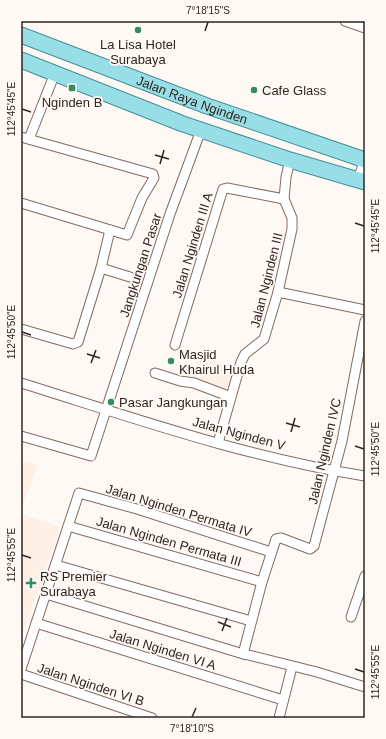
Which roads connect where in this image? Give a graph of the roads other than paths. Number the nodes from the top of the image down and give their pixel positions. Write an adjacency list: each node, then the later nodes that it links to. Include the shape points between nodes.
1 (345, 21): 2 (street)
2 (365, 28)
3 (21, 35): 9 (main road, Jalan Raya Nginden, via 207,106)
4 (21, 60): 5 (main road, Jalan Raya Nginden)
5 (55, 73): 6 (main road, Jalan Raya Nginden); 7 (street)
6 (201, 130): 8 (main road, Jalan Raya Nginden); 25 (street, Jangkungan Pasar, via 170,214)
7 (25, 138): 14 (street, via 154,175 129,233 124,236)
8 (290, 160): 11 (main road, Jalan Raya Nginden); 12 (street, Jalan Nginden III)
9 (365, 160)
10 (365, 165): 11 (main road)
11 (363, 181)
12 (284, 199): 17 (street, Jalan Nginden III, via 292,218 292,230); 21 (street, Jalan Nginden III A, via 223,189)
13 (21, 203): 14 (street)
14 (110, 230): 15 (street)
15 (101, 268): 16 (street); 20 (street, via 78,342 73,344)
16 (130, 277)
17 (278, 292): 18 (street); 24 (street, Jalan Nginden III, via 266,334 243,358)
18 (365, 310)
19 (365, 321): 28 (street, Jalan Nginden IVC)
20 (21, 329)
21 (175, 345)
22 (155, 373): 24 (street, via 194,383)
23 (21, 383): 25 (street, Jalan Nginden V)
24 (231, 397): 27 (street, Jalan Nginden III)
25 (107, 409): 26 (street, Jangkungan Pasar, via 91,456); 27 (street, Jalan Nginden V)
26 (21, 436)
27 (218, 443): 28 (street, Jalan Nginden V)
28 (335, 471): 29 (street, Jalan Nginden V); 31 (street, Jalan Nginden IVC, via 313,548 281,538 276,539)
29 (365, 476)
30 (68, 526): 31 (street, Jalan Nginden Permata IV, via 79,493); 32 (street); 34 (street, Jalan Nginden Permata III)
31 (271, 552): 34 (street)
32 (56, 564): 35 (street); 37 (street)
33 (365, 576): 36 (street)
34 (262, 582): 37 (street)
35 (46, 594): 38 (street); 39 (street)
36 (351, 617)
37 (251, 621): 39 (street)
38 (36, 623): 41 (street); 44 (street, Jalan Nginden VI A)
39 (243, 654): 40 (street)
40 (292, 667): 43 (street); 44 (street)
41 (21, 669)
42 (21, 674): 45 (street, Jalan Nginden VI B)
43 (365, 687)
44 (283, 700): 46 (street)
45 (152, 718)
46 (279, 718)

